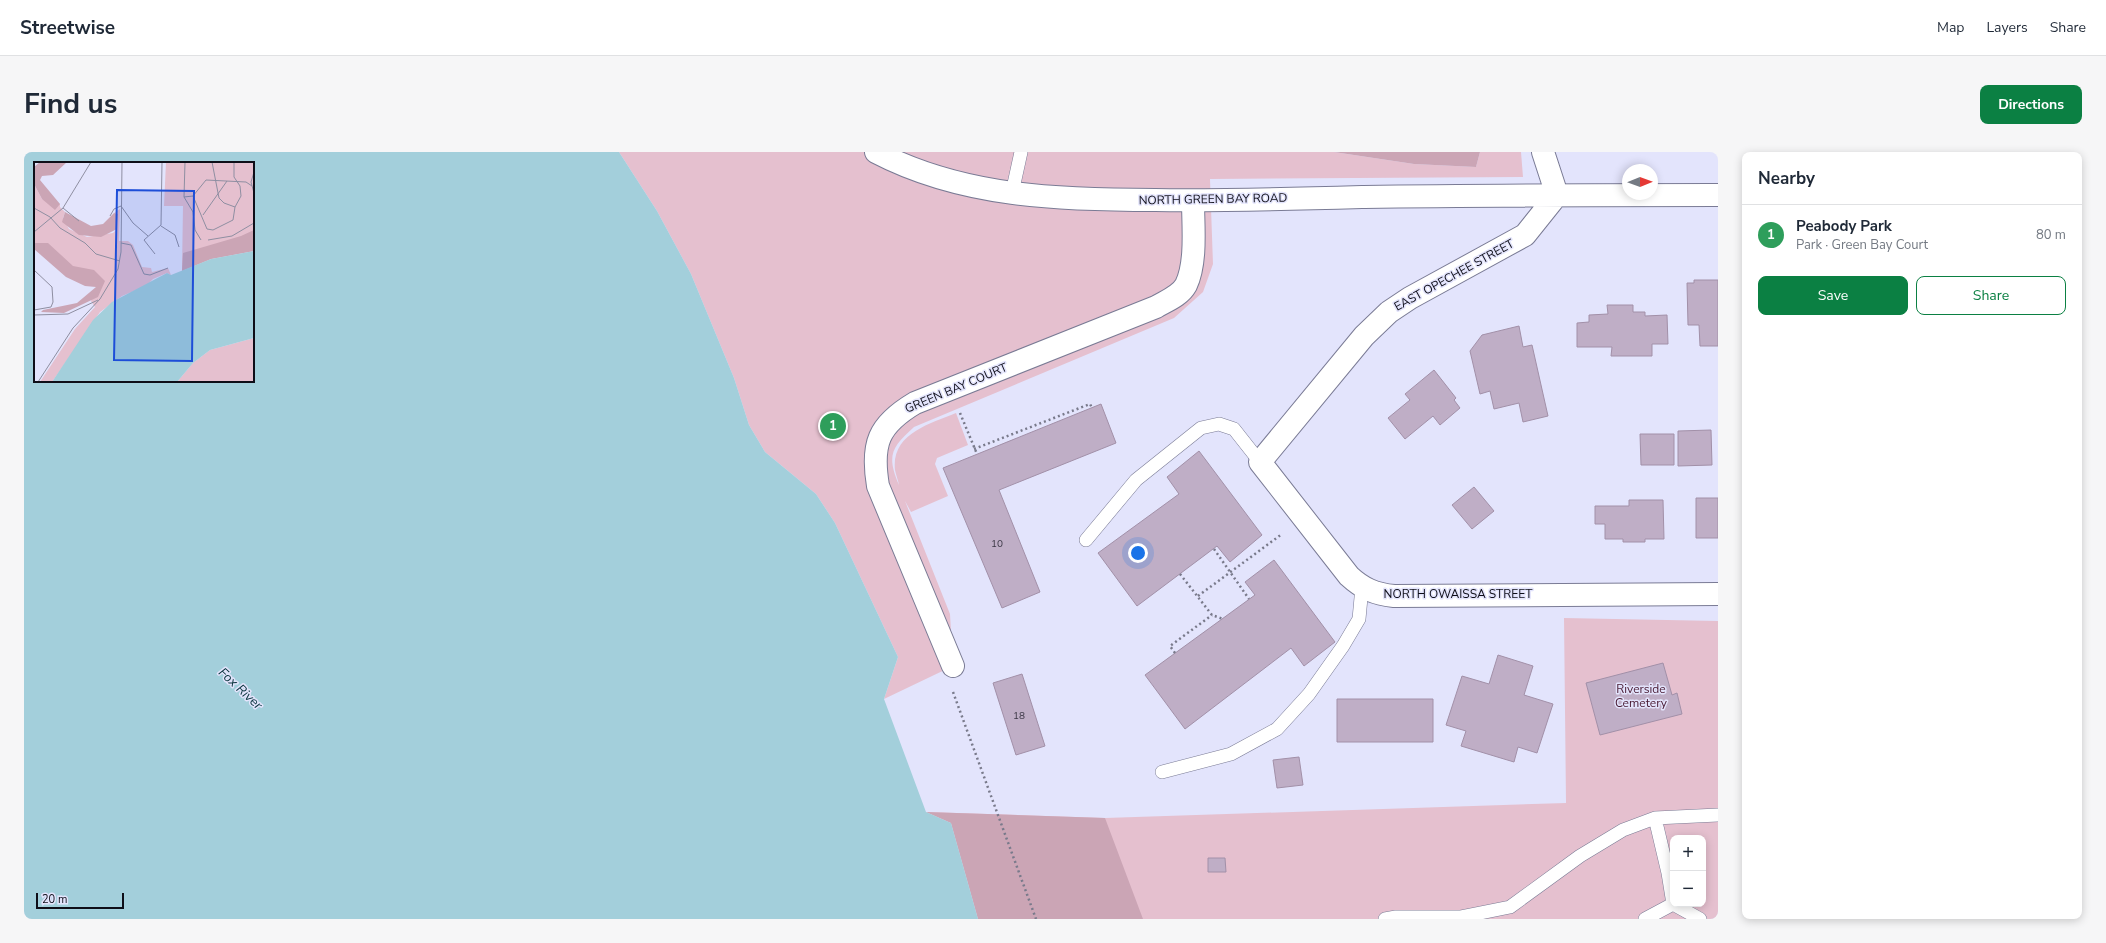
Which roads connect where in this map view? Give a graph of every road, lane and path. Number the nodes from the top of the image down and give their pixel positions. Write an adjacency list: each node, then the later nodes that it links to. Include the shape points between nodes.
1 (876, 152): 4 (street, NORTH GREEN BAY ROAD, via 926,174)
2 (1021, 152): 4 (lane)
3 (1543, 152): 5 (street)
4 (1012, 193): 7 (street, NORTH GREEN BAY ROAD, via 1058,199)
5 (1557, 195): 6 (street, NORTH GREEN BAY ROAD); 7 (street, NORTH GREEN BAY ROAD); 12 (street, EAST OPECHEE STREET, via 1525,235 1389,312 1364,336)
6 (1718, 195)
7 (1193, 201): 8 (street, GREEN BAY COURT, via 1192,265 1186,286 1174,297 1148,310)
8 (950, 389): 10 (path); 25 (street, GREEN BAY COURT, via 915,403 898,414 882,432 874,465 878,486)
9 (1092, 408): 10 (path, via 1090,404)
10 (974, 449): 11 (path)
11 (977, 454)
12 (1260, 462): 13 (street, NORTH OWAISSA STREET); 14 (lane, via 1234,429 1219,424 1201,428 1136,480)
13 (1304, 518): 16 (path); 18 (street, NORTH OWAISSA STREET, via 1349,576)
14 (1086, 540)
15 (1214, 549): 16 (path)
16 (1230, 573): 20 (path); 21 (path)
17 (1180, 574): 20 (path)
18 (1362, 587): 19 (street, NORTH OWAISSA STREET, via 1378,594 1394,596); 26 (lane, via 1359,619 1310,694 1278,729 1231,754)
19 (1718, 594)
20 (1198, 596): 22 (path)
21 (1249, 599)
22 (1212, 616): 23 (path); 24 (path, via 1170,646)
23 (1223, 619)
24 (1175, 653)
25 (953, 666): 32 (path, via 951,686)
26 (1162, 772)
27 (1718, 815): 28 (lane)
28 (1655, 818): 29 (lane); 33 (lane, via 1623,830 1580,856 1510,907 1460,916)
29 (1670, 885)
30 (1670, 906): 34 (lane)
31 (1678, 907): 35 (lane)
32 (1036, 919)
33 (1385, 919)
34 (1645, 919)
35 (1700, 919)

